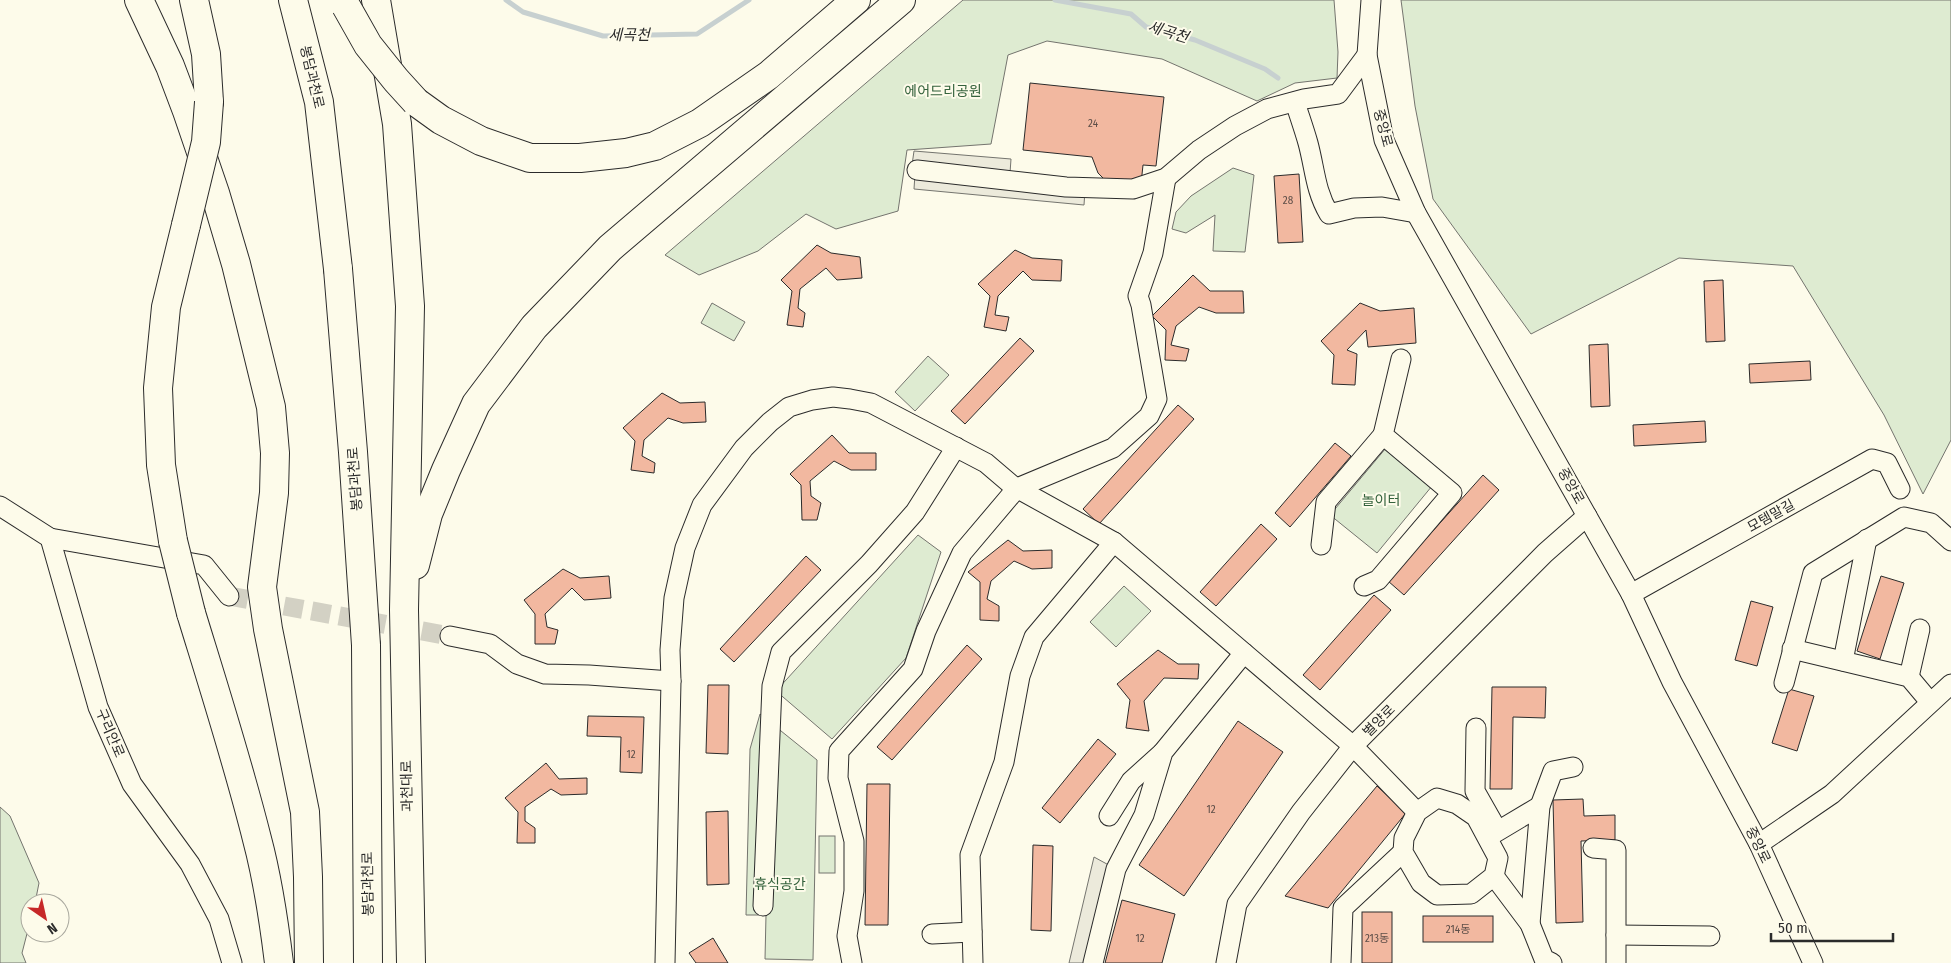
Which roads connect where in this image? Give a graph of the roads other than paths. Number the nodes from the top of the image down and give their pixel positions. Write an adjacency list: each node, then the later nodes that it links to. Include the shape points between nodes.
1 (139, 0): 60 (highway, via 177,84 215,193 271,407 274,493 262,587 305,812)
2 (194, 0): 59 (highway, bridge, via 206,54 209,102 206,142 166,307 158,388 161,465 173,542 191,613 258,841)
3 (293, 0): 61 (highway, 봉담과천로, bridge, via 319,102 338,269 353,452 366,646)
4 (376, 0): 29 (highway, via 397,124 410,306)
5 (856, 0): 8 (highway, bridge, via 769,75 700,123 655,146 580,158 530,158 481,141 441,120 416,102 396,80 368,45)
6 (901, 0): 29 (highway, via 610,248 534,328 476,404 428,514)
7 (1371, 0): 9 (street, 중앙로)
8 (345, 3)
9 (1367, 55): 10 (street, via 1338,94); 13 (street, 중앙로, via 1384,140)
10 (1295, 102): 12 (street, via 1266,109 1235,126); 13 (street, via 1318,193 1330,214 1354,208 1382,207)
11 (917, 170): 12 (street, via 1066,187 1133,190)
12 (1166, 178): 17 (street, via 1153,253 1138,296 1157,399 1149,416 1113,448)
13 (1416, 213): 20 (street, 중앙로)
14 (1401, 359): 15 (street)
15 (1383, 435): 25 (street, via 1326,502); 26 (street, via 1452,493 1378,580)
16 (956, 448): 17 (street, via 986,463); 36 (street, via 871,404 850,399 812,400 789,407 770,422 744,448 702,505 685,548 674,598); 52 (street, via 915,512 869,564 781,652 772,686)
17 (1017, 488): 24 (street); 64 (street, via 962,553 926,630 913,669 839,752 838,778 854,841 854,891 847,936)
18 (1900, 489): 27 (street, 모템말길, via 1887,464 1872,459)
19 (0, 506): 21 (street)
20 (1587, 516): 27 (street, 중앙로); 41 (street, 별양로, via 1545,552)
21 (50, 538): 28 (street, via 204,565); 58 (street, 구리안로, via 102,715 132,784 190,864 215,911)
22 (1867, 539): 23 (street, via 1904,517 1931,524); 32 (street, via 1813,572); 34 (street)
23 (1951, 541)
24 (1114, 542): 33 (street); 54 (street, via 1034,637 1020,676 1004,762 970,855)
25 (1320, 545)
26 (1364, 586)
27 (1631, 594): 48 (street, 중앙로, via 1672,682)
28 (229, 596)
29 (404, 610): 62 (highway, 과천대로)
30 (1920, 629): 35 (street)
31 (450, 636): 36 (street, via 490,644 517,664 545,674)
32 (1792, 649): 34 (street); 37 (street)
33 (1244, 653): 41 (street); 42 (street)
34 (1842, 661): 35 (street)
35 (1909, 677): 39 (street)
36 (671, 681): 63 (street)
37 (1784, 682)
38 (1951, 684): 39 (street)
39 (1930, 702): 48 (street, via 1832,794)
40 (1476, 728): 47 (street, via 1475,791)
41 (1353, 746): 45 (street); 67 (street, 별양로, via 1301,812 1237,904)
42 (1163, 752): 46 (street, via 1131,781); 66 (street, via 1144,815 1116,869)
43 (1573, 767): 44 (street, via 1553,771)
44 (1540, 806): 47 (street); 53 (street)
45 (1417, 812): 47 (street, via 1437,798 1457,804); 50 (street, via 1404,838)
46 (1109, 816)
47 (1492, 834): 51 (street, via 1498,858)
48 (1758, 844): 71 (street, 중앙로)
49 (1593, 848): 56 (street, via 1616,850)
50 (1403, 852): 51 (street, via 1421,883 1437,896 1471,894); 68 (street, via 1343,908)
51 (1494, 876): 53 (street)
52 (763, 906)
53 (1530, 924): 69 (street, via 1544,959)
54 (972, 932): 55 (street); 65 (street)
55 (932, 934)
56 (1616, 935): 57 (street); 70 (street)
57 (1710, 936)
58 (232, 963)
59 (280, 963)
60 (309, 963)
61 (368, 963)
62 (411, 963)
63 (665, 963)
64 (852, 963)
65 (973, 963)
66 (1093, 963)
67 (1226, 963)
68 (1341, 963)
69 (1552, 963)
70 (1616, 963)
71 (1813, 963)

